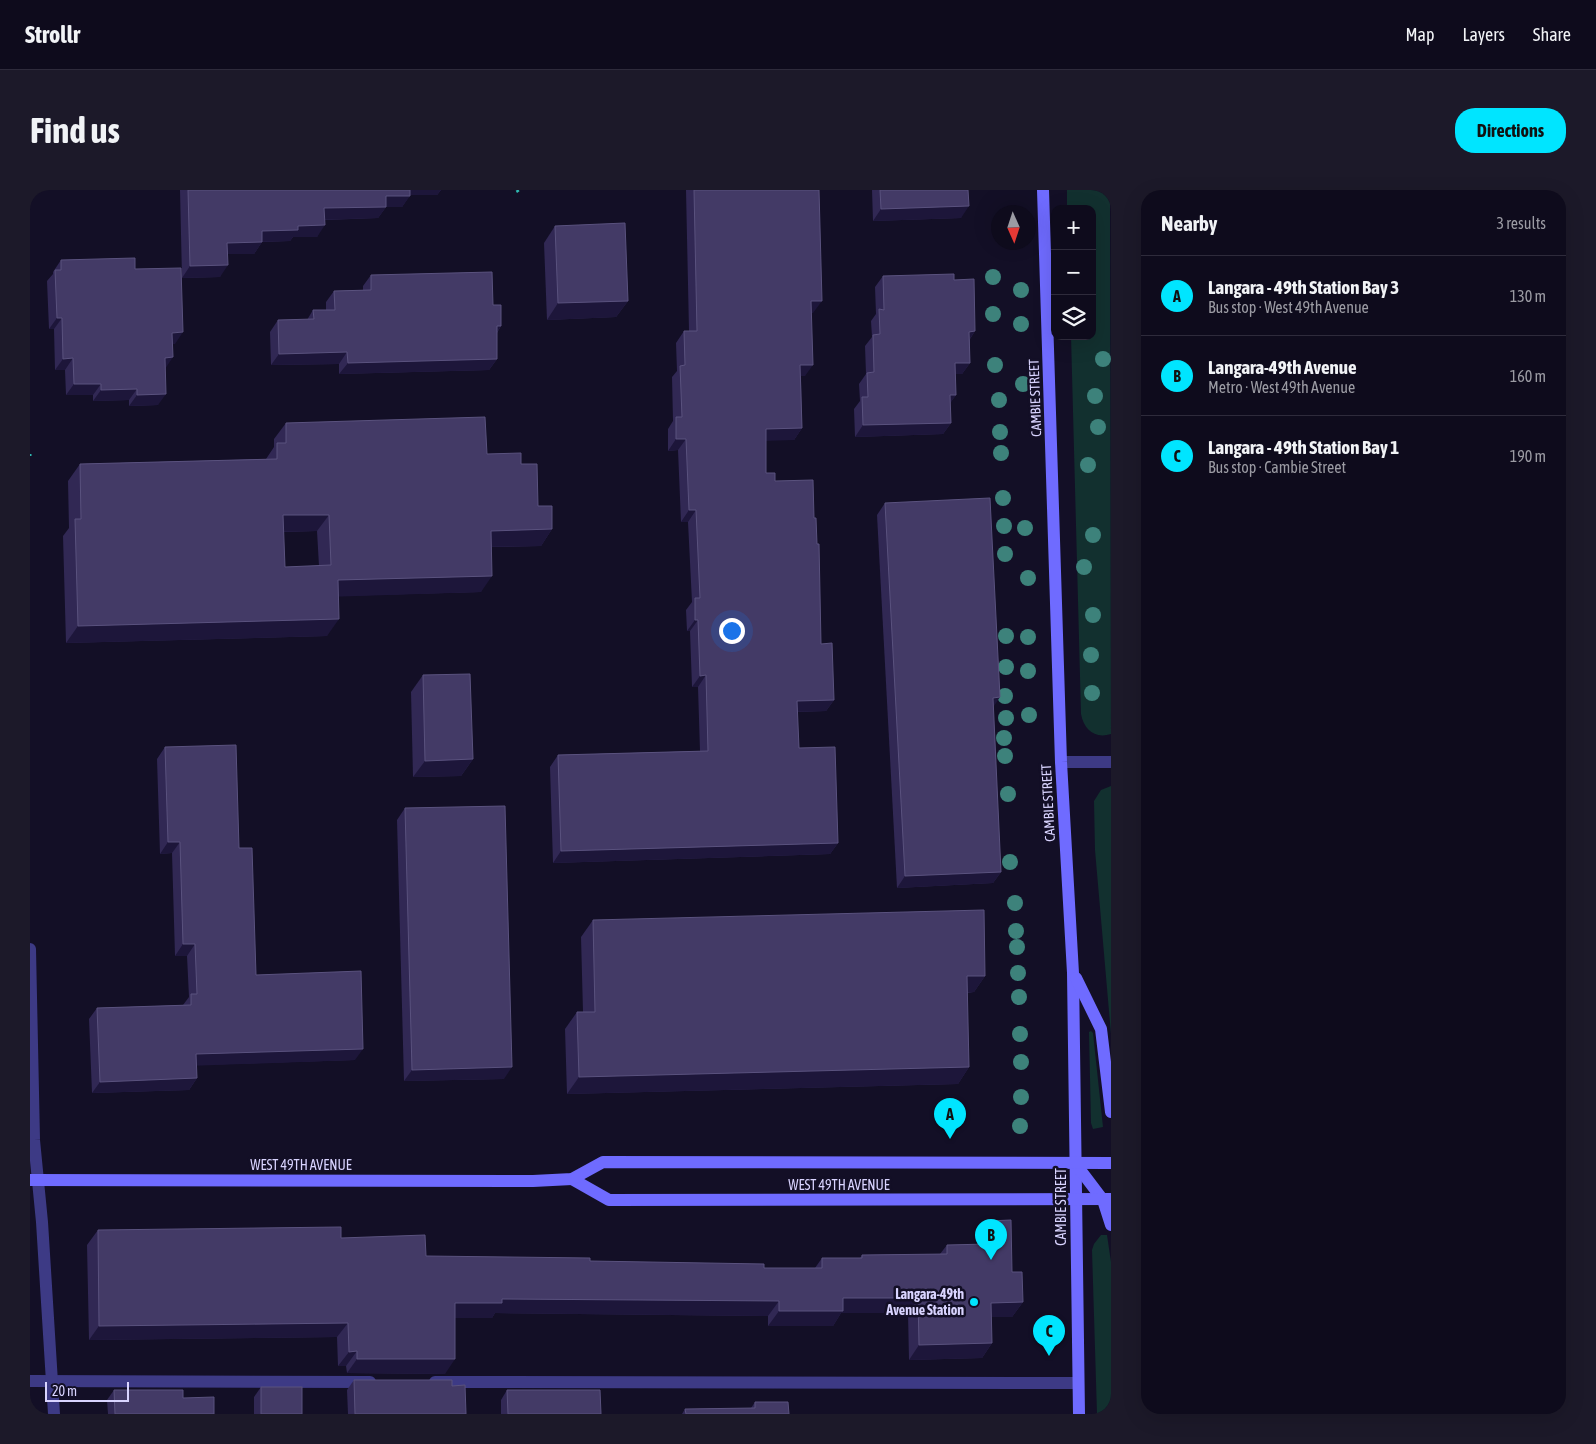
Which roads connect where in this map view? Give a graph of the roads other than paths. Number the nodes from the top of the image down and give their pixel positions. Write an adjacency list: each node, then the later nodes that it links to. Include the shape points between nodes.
1 (1043, 190): 2 (street, CAMBIE STREET)
2 (1061, 762): 3 (street); 5 (street, CAMBIE STREET)
3 (1111, 762)
4 (30, 948): 10 (street)
5 (1073, 973): 6 (street, via 1101,1029); 7 (street, CAMBIE STREET)
6 (1111, 1112)
7 (1075, 1163): 8 (street, WEST 49TH AVENUE); 9 (street, WEST 49TH AVENUE, via 603,1162); 11 (street, CAMBIE STREET); 12 (street)
8 (1111, 1163)
9 (572, 1179): 10 (street, WEST 49TH AVENUE); 11 (street, WEST 49TH AVENUE, via 609,1200)
10 (34, 1180): 15 (street)
11 (1076, 1200): 12 (street, WEST 49TH AVENUE); 18 (street, CAMBIE STREET)
12 (1107, 1200): 13 (street)
13 (1111, 1225)
14 (30, 1381): 15 (street)
15 (52, 1381): 16 (street); 19 (street)
16 (380, 1382)
17 (420, 1382): 18 (street)
18 (1078, 1383): 20 (street, CAMBIE STREET)
19 (54, 1414)
20 (1079, 1414)

